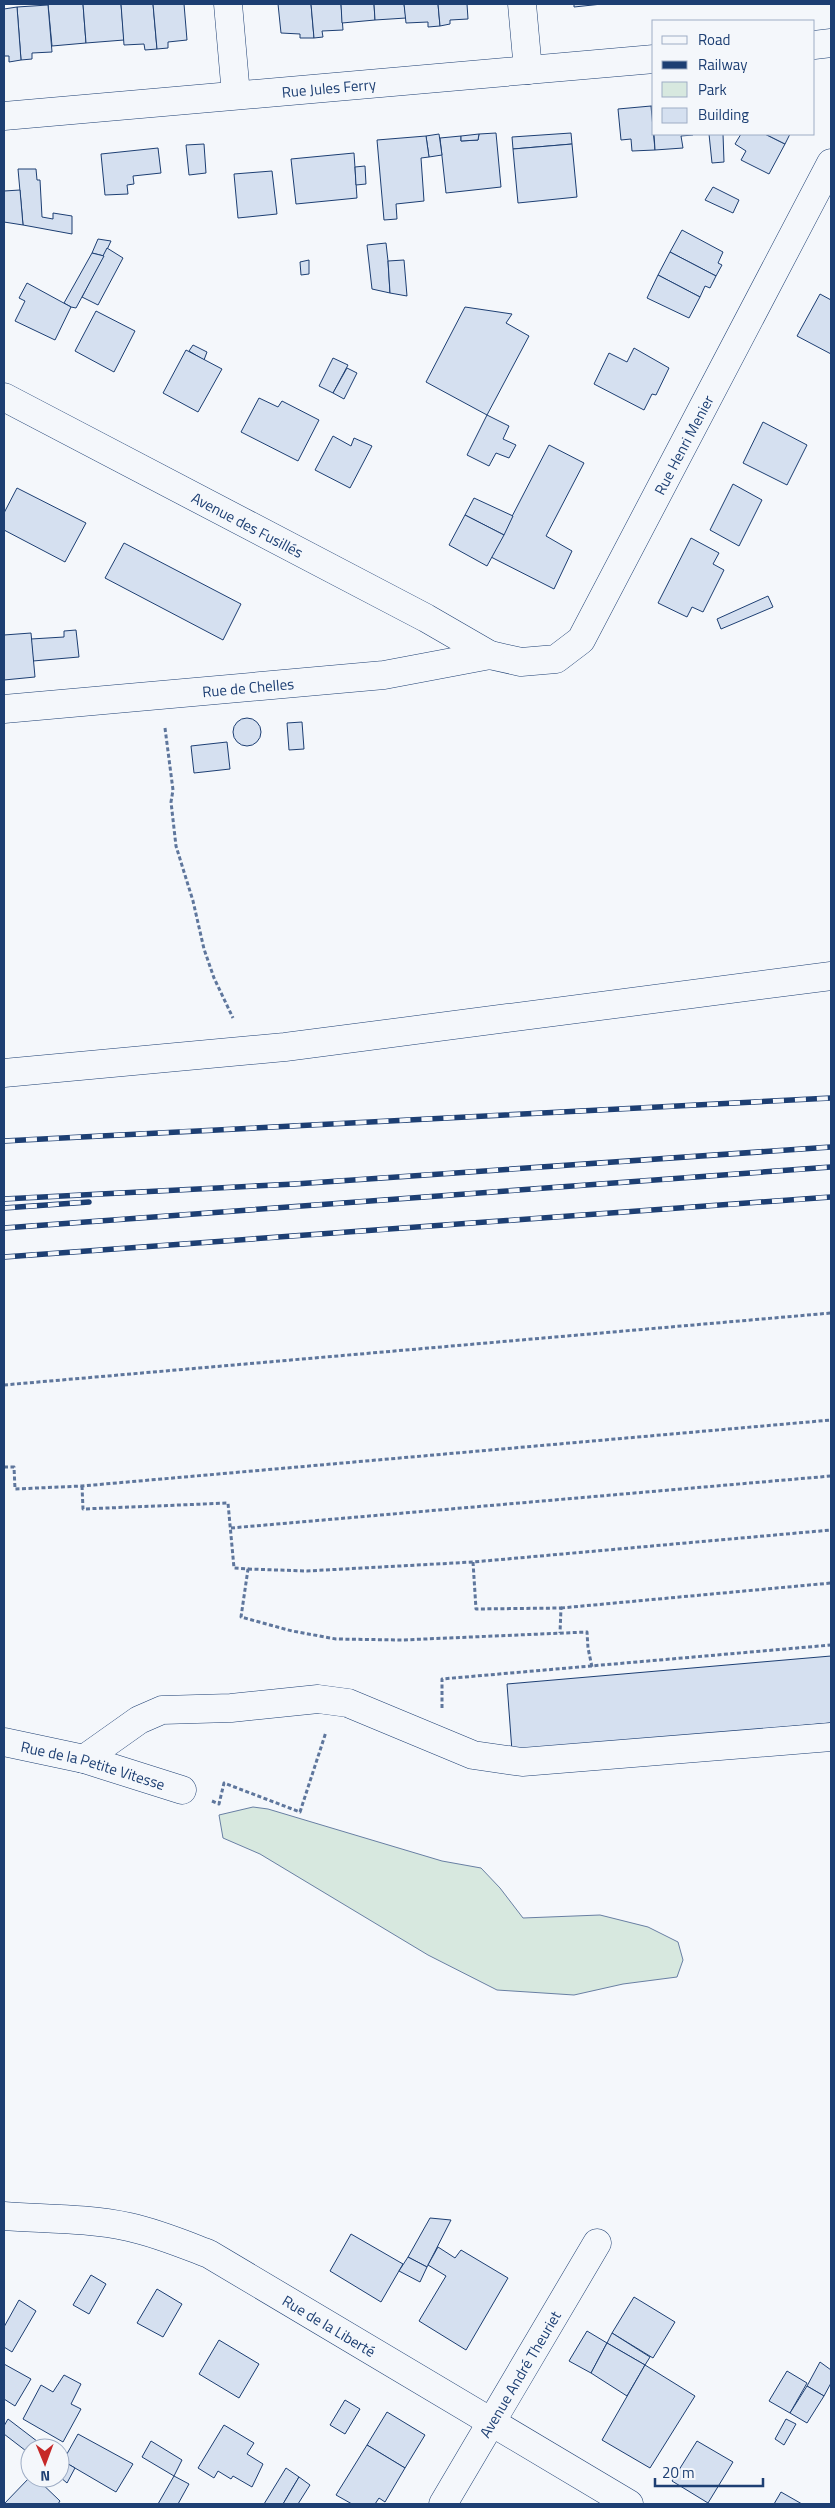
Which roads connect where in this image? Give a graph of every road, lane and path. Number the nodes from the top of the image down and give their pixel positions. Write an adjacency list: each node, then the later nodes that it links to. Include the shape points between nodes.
1 (228, 4): 7 (street)
2 (522, 4): 6 (street)
3 (831, 43): 4 (street)
4 (815, 45)
5 (652, 59): 6 (street, Rue Jules Ferry)
6 (528, 70): 7 (street, Rue Jules Ferry)
7 (236, 95): 8 (street, Rue Jules Ferry)
8 (4, 116)
9 (831, 162): 11 (street, Rue Henri Menier, via 581,640 556,659 521,662)
10 (4, 397): 11 (street, Avenue des Fusillés, via 426,618)
11 (490, 655): 12 (street, Rue de Chelles, via 384,675)
12 (160, 695): 13 (street, Rue de Chelles); 15 (path, via 174,790 171,802 176,846 214,978)
13 (4, 709)
14 (831, 976): 15 (street)
15 (249, 1050): 16 (street)
16 (4, 1073)
17 (831, 1313): 18 (path)
18 (4, 1385)
19 (831, 1420): 22 (path)
20 (4, 1467): 22 (path, via 14,1467 16,1489)
21 (831, 1476): 23 (path)
22 (82, 1486): 23 (path, via 84,1509 228,1503)
23 (231, 1528): 26 (path, via 234,1568)
24 (831, 1530): 25 (path)
25 (474, 1562): 26 (path, via 307,1571); 28 (path, via 476,1609)
26 (248, 1569): 29 (path, via 240,1617 292,1631 336,1639 371,1640)
27 (831, 1583): 28 (path)
28 (560, 1608): 29 (path)
29 (560, 1633): 31 (path, via 588,1632)
30 (831, 1645): 31 (path)
31 (592, 1667): 32 (path)
32 (442, 1679)
33 (328, 1727): 37 (path, via 300,1812)
34 (831, 1737): 36 (street, via 522,1762 473,1755 348,1703 318,1699 231,1708 162,1710 139,1720)
35 (4, 1742): 36 (street, Rue de la Petite Vitesse)
36 (84, 1760): 38 (street, Rue de la Petite Vitesse)
37 (224, 1784)
38 (182, 1790)
39 (4, 2216): 41 (street, Rue de la Liberté, via 93,2221 129,2227 209,2254)
40 (597, 2243): 41 (street, Avenue André Theuriet)
41 (490, 2421): 42 (street, Avenue André Theuriet); 43 (street, Rue de la Liberté)
42 (443, 2504)
43 (629, 2504)

